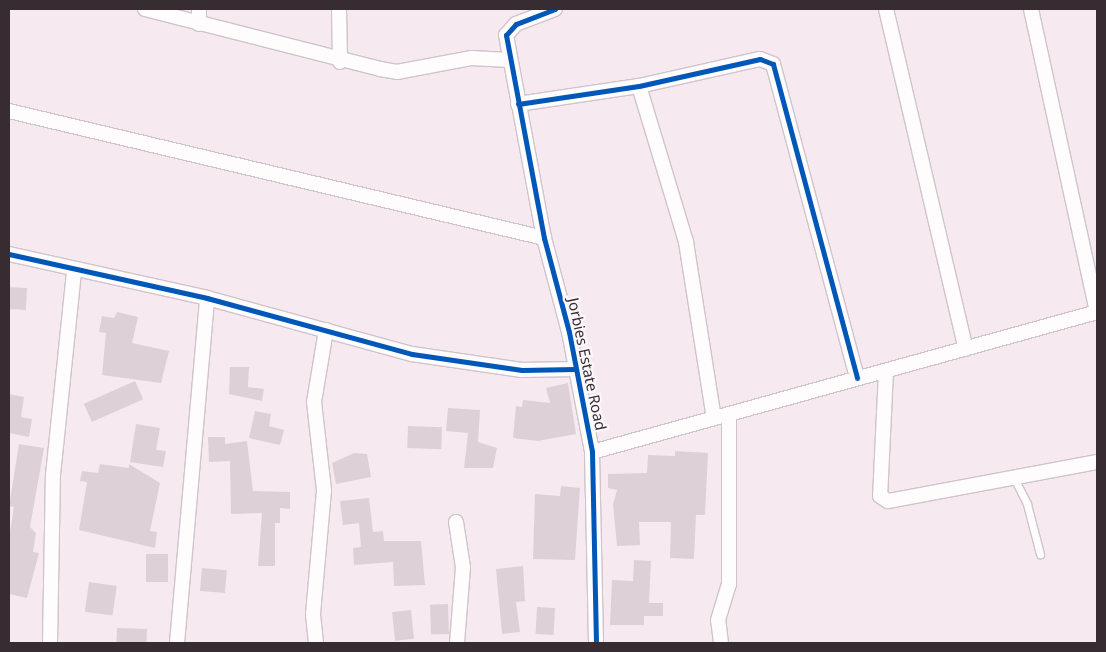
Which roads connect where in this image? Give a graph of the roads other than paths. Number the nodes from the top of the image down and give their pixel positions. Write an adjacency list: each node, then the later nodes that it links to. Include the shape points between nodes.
1 (145, 9): 7 (street)
2 (199, 9): 7 (street)
3 (339, 9): 9 (street)
4 (555, 9): 8 (street, Jorbies Estate Road, via 516,24 506,36)
5 (886, 9): 19 (street)
6 (1031, 9): 17 (street)
7 (198, 24): 9 (street, via 243,32)
8 (509, 60): 9 (street, via 472,58 397,72); 11 (street, Jorbies Estate Road)
9 (340, 62)
10 (639, 86): 11 (street); 22 (street, via 760,59 773,64); 24 (street, via 686,242)
11 (518, 104): 13 (street, Jorbies Estate Road)
12 (9, 111): 13 (street)
13 (544, 238): 20 (street, Jorbies Estate Road)
14 (9, 254): 15 (street)
15 (74, 272): 16 (street); 30 (street, via 53,475)
16 (207, 298): 18 (street); 31 (street)
17 (1097, 312): 19 (street)
18 (326, 330): 20 (street, via 439,360 522,370); 32 (street, via 314,402 324,490 313,614)
19 (966, 349): 21 (street)
20 (575, 369): 25 (street, Jorbies Estate Road)
21 (886, 371): 22 (street); 27 (street, via 880,496 902,502)
22 (857, 378): 23 (street)
23 (729, 414): 24 (street); 35 (street, via 729,584 718,620)
24 (714, 418): 25 (street)
25 (592, 452): 34 (street, Jorbies Estate Road)
26 (1097, 462): 27 (street)
27 (1014, 478): 29 (lane, via 1027,504)
28 (456, 522): 33 (street, via 463,568)
29 (1040, 554)
30 (50, 643)
31 (177, 643)
32 (316, 643)
33 (457, 643)
34 (596, 643)
35 (721, 643)

